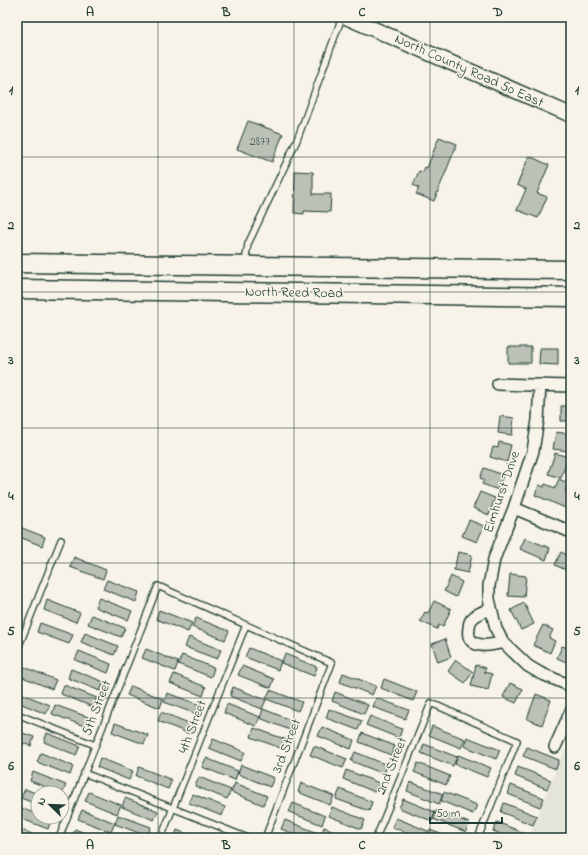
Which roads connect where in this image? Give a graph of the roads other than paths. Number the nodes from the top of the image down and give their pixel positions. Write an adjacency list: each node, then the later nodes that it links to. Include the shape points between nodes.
1 (342, 17): 5 (lane, via 297,140 248,244)
2 (346, 17): 3 (street, North County Road 50 East)
3 (571, 115)
4 (17, 263): 5 (main road, North Reed Road)
5 (245, 266): 6 (main road, North Reed Road)
6 (571, 270)
7 (17, 289): 8 (main road, North Reed Road)
8 (571, 297)
9 (498, 384): 10 (street)
10 (540, 385): 11 (street); 12 (street, Elmhurst Drive, via 533,451)
11 (571, 386)
12 (514, 508): 13 (street); 15 (street, Elmhurst Drive, via 494,559 489,586)
13 (571, 532)
14 (61, 540): 18 (lane)
15 (491, 608): 17 (street, Elmhurst Drive, via 496,629); 17 (street, via 474,617 470,622 468,634 476,644 491,646)
16 (246, 625): 22 (lane, 5th Street, via 158,586); 25 (lane, 4th Street); 29 (lane, 3rd Street, via 332,663)
17 (503, 642): 19 (street, via 528,666)
18 (17, 651)
19 (571, 686)
20 (571, 711): 23 (street)
21 (17, 714): 22 (lane)
22 (95, 745): 24 (lane, 5th Street)
23 (555, 747)
24 (84, 773): 25 (lane); 26 (lane, 5th Street)
25 (174, 808): 27 (lane, 4th Street); 28 (lane)
26 (59, 838)
27 (161, 838)
28 (248, 838)
29 (265, 838)
30 (376, 838): 31 (lane, 2nd Street, via 431,703 517,741)
31 (478, 838)

